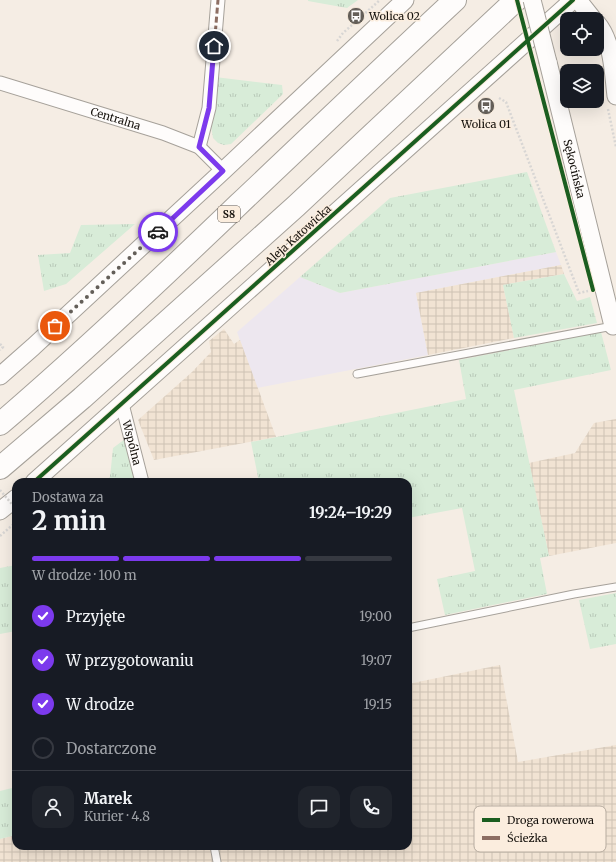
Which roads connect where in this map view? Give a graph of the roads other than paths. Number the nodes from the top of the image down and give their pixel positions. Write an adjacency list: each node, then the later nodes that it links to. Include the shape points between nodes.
1 (218, 0): 12 (street, via 209,108)
2 (405, 0): 13 (street)
3 (455, 0): 18 (highway, S8, via 131,307)
4 (516, 0): 19 (highway, via 290,211 88,393)
5 (532, 0): 14 (street, Sękocińska, bridge)
6 (573, 0): 17 (street, Aleja Katowicka)
7 (578, 0): 8 (street)
8 (587, 12)
9 (604, 34): 11 (street, via 610,52)
10 (0, 83): 12 (street, Centralna, via 163,133)
11 (616, 96)
12 (199, 147): 13 (street, Centralna)
13 (223, 171): 16 (street)
14 (615, 329): 15 (lane)
15 (357, 374)
16 (0, 376)
17 (122, 404): 20 (street, Aleja Katowicka); 21 (street, Wspólna)
18 (0, 424)
19 (0, 468)
20 (39, 478)
21 (141, 478)
22 (12, 501): 23 (street)
23 (0, 511)
24 (616, 587): 25 (lane)
25 (412, 627)
26 (215, 850): 27 (lane)
27 (217, 862)

